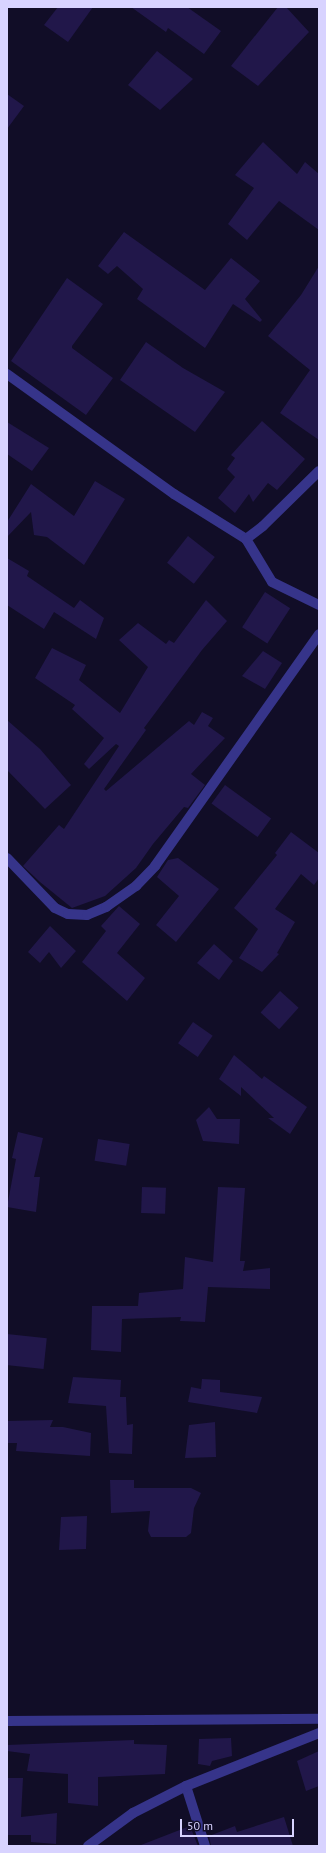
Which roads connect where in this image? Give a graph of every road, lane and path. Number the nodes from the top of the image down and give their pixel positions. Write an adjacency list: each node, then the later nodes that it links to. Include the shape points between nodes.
1 (7, 374): 3 (street, via 174,494)
2 (319, 471): 3 (street, via 263,526)
3 (246, 538): 4 (street, via 272,582)
4 (319, 605)
5 (319, 634): 6 (street, via 155,866 136,886 106,907 87,915 68,914 55,908)
6 (7, 858)
7 (319, 1719): 8 (street)
8 (7, 1721)
9 (319, 1733): 10 (street)
10 (186, 1786): 11 (street, via 133,1813); 12 (street)
11 (88, 1846)
12 (205, 1846)

